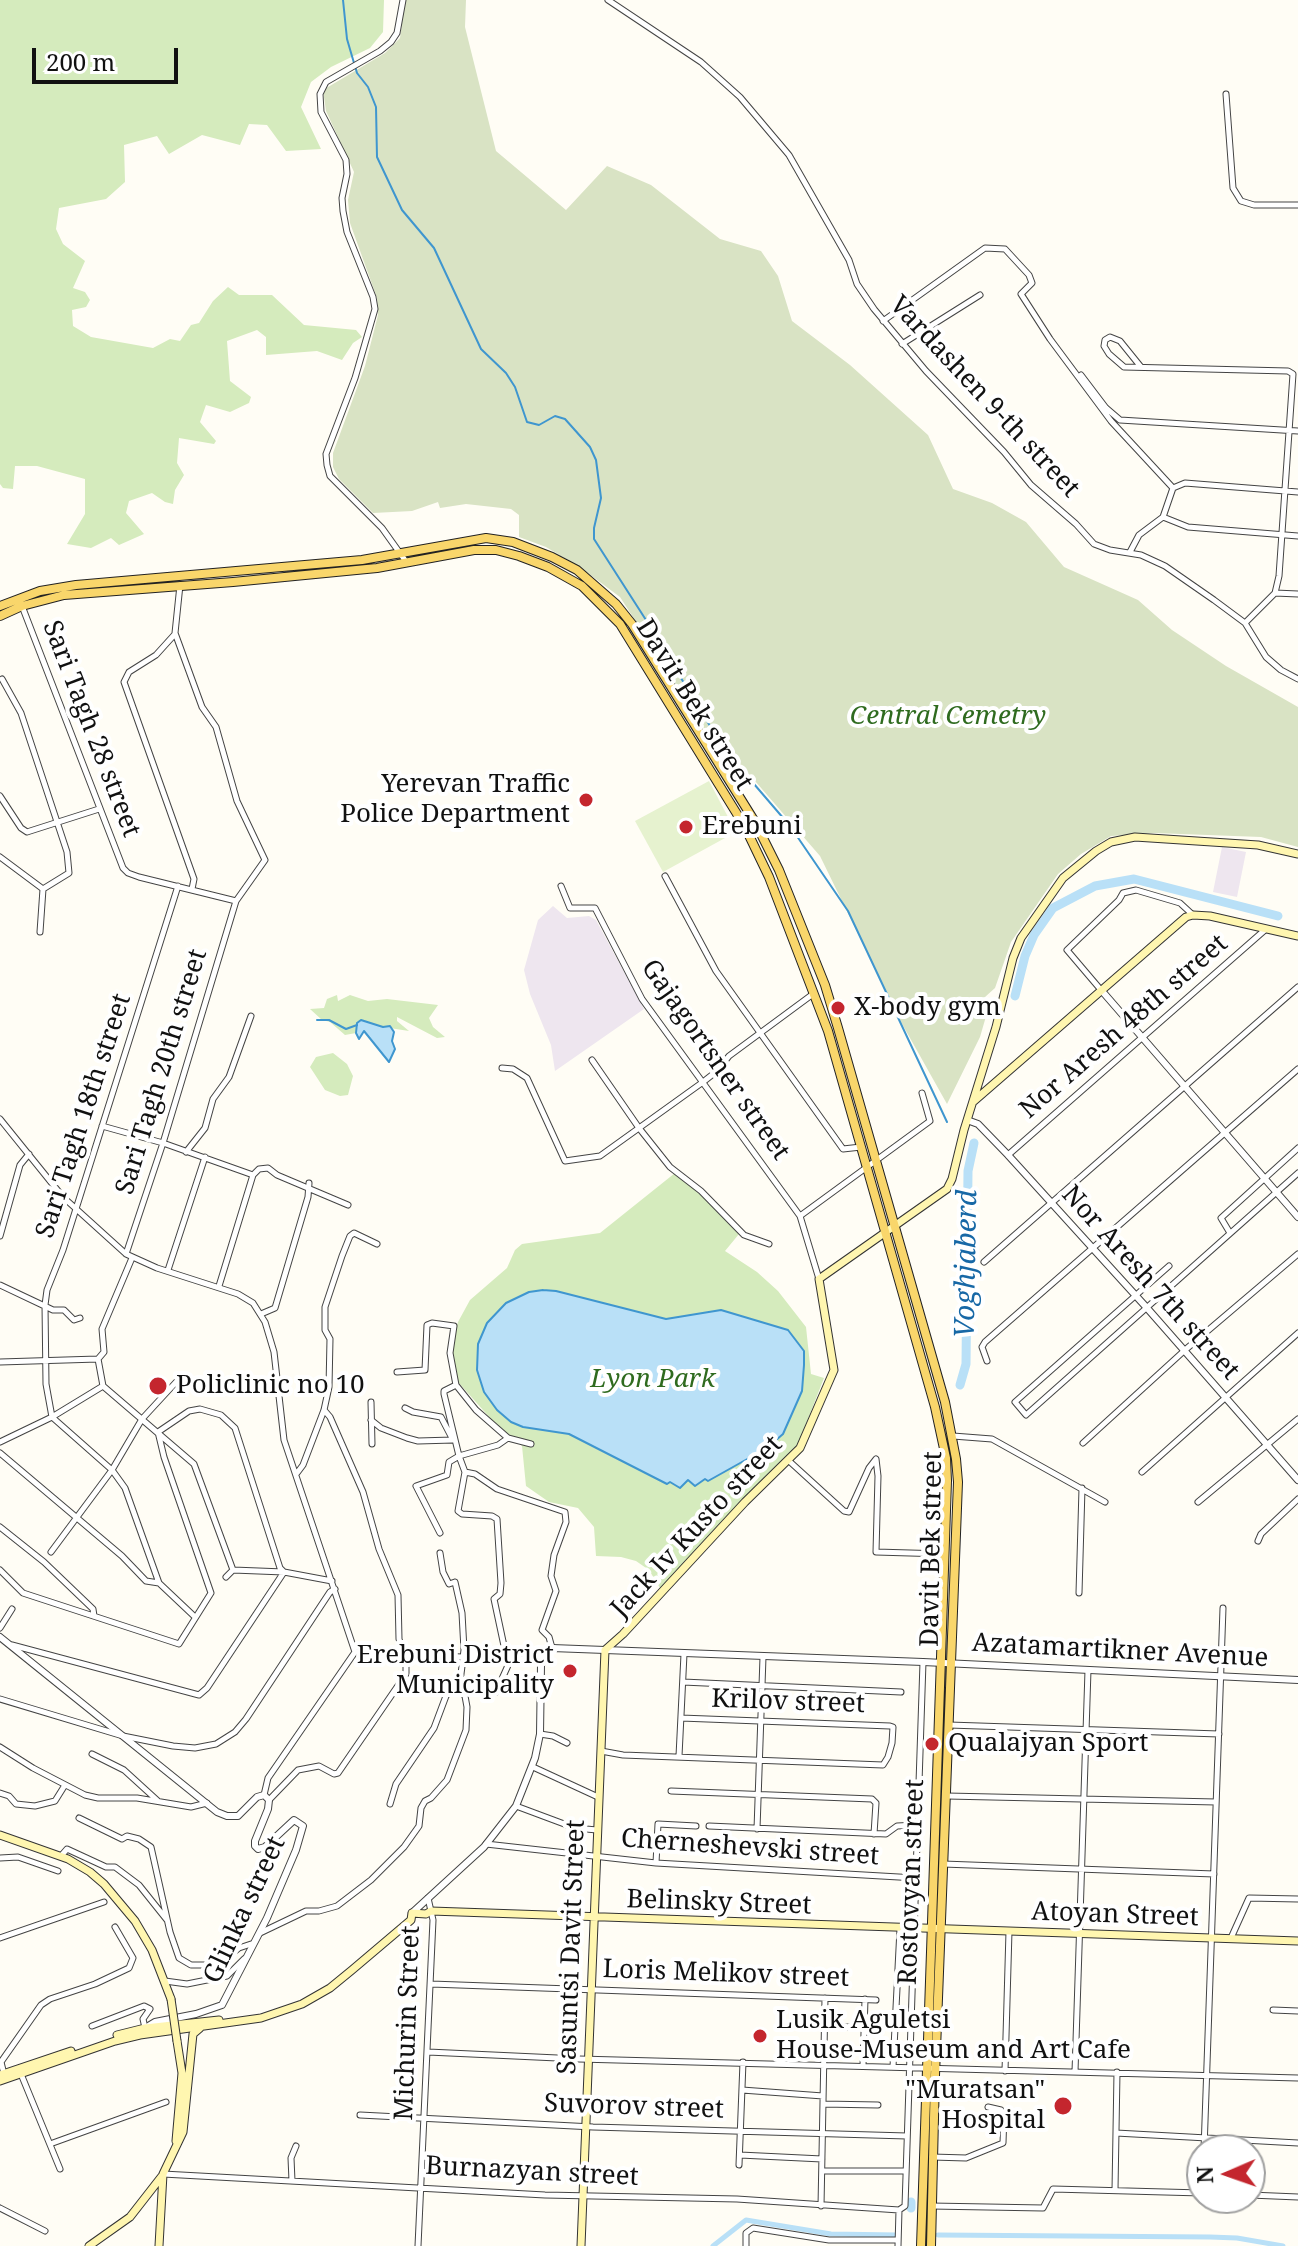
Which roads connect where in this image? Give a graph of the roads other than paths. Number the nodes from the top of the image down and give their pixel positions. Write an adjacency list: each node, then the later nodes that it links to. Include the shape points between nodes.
1 (403, 0): 19 (street, via 391,42 326,82 320,94 321,112 346,160 342,198 347,232 375,309 326,454 327,465 330,476)
2 (608, 0): 6 (street, Vardashen 9-th street, via 701,62 740,97 789,155 849,260 857,284)
3 (1226, 94): 4 (street, via 1233,188 1241,201)
4 (1298, 205)
5 (980, 295): 7 (street)
6 (883, 321): 7 (street, Vardashen 9-th street); 12 (street, via 985,248 1005,249 1029,275 1032,283 1021,294 1050,339 1111,421)
7 (902, 344): 18 (street, Vardashen 9-th street, via 1031,485 1094,544)
8 (1064, 352): 10 (street, via 1120,420)
9 (1141, 367): 9 (street, via 1120,341 1105,340 1120,365); 10 (street, via 1288,371 1294,378)
10 (1290, 431): 11 (street); 13 (street)
11 (1298, 431)
12 (1173, 488): 13 (street, via 1185,483); 15 (street)
13 (1285, 491): 14 (street); 16 (street)
14 (1298, 492)
15 (1163, 517): 16 (street, via 1188,527); 18 (street, via 1139,535)
16 (1282, 535): 17 (street); 22 (street)
17 (1298, 536)
18 (1130, 552): 27 (street, Vardashen 9-th street, via 1165,566)
19 (401, 555): 20 (street); 21 (main road, Davit Bek street); 73 (main road, Davit Bek street, via 486,538 509,541 577,570 624,614 755,822 779,870 825,985)
20 (408, 563): 21 (main road, Davit Bek street); 48 (main road, Davit Bek street, via 496,550 548,567 603,605 620,624 745,827)
21 (180, 582): 24 (main road, Davit Bek street); 28 (street)
22 (1275, 593): 23 (street); 27 (street)
23 (1298, 594)
24 (21, 602): 25 (main road, Davit Bek street); 26 (main road, Davit Bek street); 32 (street, Sari Tagh 28 street)
25 (0, 606)
26 (0, 616)
27 (1245, 623): 30 (street, via 1266,657)
28 (175, 633): 40 (street, via 124,682 194,879); 41 (street, Sari Tagh 20th street, via 202,707 216,727 237,801 265,860)
29 (2, 679): 33 (street, via 21,713)
30 (1298, 679)
31 (0, 796): 33 (street, via 27,832)
32 (99, 809): 33 (street); 37 (street, Sari Tagh 28 street, via 128,873)
33 (57, 824): 39 (street, via 69,873)
34 (1298, 854): 53 (main road, via 1258,845 1135,837 1096,851 1063,878 1021,938)
35 (0, 857): 39 (street)
36 (665, 876): 50 (street, via 716,971)
37 (178, 886): 40 (street); 63 (street, Sari Tagh 18th street)
38 (561, 886): 57 (street, Gajagortsner street, via 570,908 595,908 642,999)
39 (43, 889): 44 (street)
40 (192, 889): 41 (street)
41 (236, 901): 66 (street, Sari Tagh 20th street)
42 (1193, 915): 43 (main road); 47 (main road, via 1178,922); 47 (street, via 1180,903 1136,890 1123,893 1067,950)
43 (1266, 929): 45 (main road); 51 (street, Nor Aresh 48th street)
44 (40, 932)
45 (1298, 936)
46 (1298, 987): 58 (street)
47 (1102, 991): 51 (street); 56 (main road)
48 (815, 992): 50 (street); 67 (main road, Davit Bek street)
49 (251, 1016): 69 (street, via 205,1128)
50 (761, 1033): 57 (street); 67 (street, via 843,1149)
51 (1144, 1039): 58 (street); 71 (street, Nor Aresh 48th street)
52 (592, 1060): 64 (street)
53 (984, 1067): 56 (main road); 60 (main road)
54 (502, 1068): 64 (street, via 527,1078 565,1161 606,1154)
55 (1298, 1069): 65 (street)
56 (995, 1080): 60 (main road)
57 (703, 1082): 64 (street); 83 (street, Gajagortsner street)
58 (1185, 1086): 65 (street); 80 (street)
59 (922, 1093): 73 (street, via 930,1121)
60 (973, 1102): 62 (main road)
61 (0, 1119): 70 (street)
62 (967, 1120): 71 (street, Nor Aresh 7th street, via 984,1129); 85 (main road, via 947,1189)
63 (102, 1126): 66 (street); 82 (street, Sari Tagh 18th street)
64 (639, 1128): 90 (street, via 670,1167 744,1235)
65 (1225, 1133): 77 (street); 91 (street)
66 (163, 1143): 69 (street); 93 (street, Sari Tagh 20th street)
67 (861, 1147): 74 (main road, Davit Bek street)
68 (1298, 1148): 77 (street)
69 (186, 1152): 72 (street)
70 (29, 1154): 82 (street); 88 (street, via 20,1165)
71 (1008, 1155): 80 (street, Nor Aresh 7th street)
72 (205, 1157): 76 (street); 96 (street)
73 (876, 1160): 74 (street); 85 (main road, Davit Bek street)
74 (867, 1166): 83 (street); 86 (main road, Davit Bek street)
75 (1298, 1173): 79 (street)
76 (253, 1175): 78 (street, via 266,1168); 99 (street)
77 (1264, 1178): 79 (street); 87 (street, via 1221,1218)
78 (309, 1185): 81 (street); 103 (street, via 275,1307)
79 (1276, 1192): 84 (street); 87 (street)
80 (1050, 1203): 91 (street, Nor Aresh 7th street); 94 (street)
81 (348, 1205)
82 (76, 1208): 93 (street); 101 (street, Sari Tagh 18th street)
83 (800, 1216): 97 (street, Gajagortsner street)
84 (1298, 1217)
85 (895, 1225): 86 (main road); 124 (main road, Davit Bek street)
86 (885, 1232): 97 (main road); 150 (main road, Davit Bek street, via 942,1435 947,1481)
87 (1230, 1233): 102 (street)
88 (0, 1236)
89 (377, 1244): 118 (street, via 359,1234 350,1236 331,1287 324,1320 330,1358)
90 (769, 1244)
91 (1092, 1249): 100 (street, Nor Aresh 7th street); 109 (street, via 985,1342)
92 (1298, 1254): 106 (street)
93 (129, 1256): 96 (street); 107 (street, Sari Tagh 20th street, via 122,1285 104,1320 104,1352)
94 (984, 1262)
95 (1169, 1266): 100 (street)
96 (168, 1271): 99 (street)
97 (819, 1279): 134 (main road, Jack Iv Kusto street, via 834,1370 800,1448)
98 (0, 1285): 101 (street)
99 (219, 1286): 103 (street, via 253,1303)
100 (1135, 1295): 102 (street, Nor Aresh 7th street); 102 (street, via 1015,1402 1026,1415)
101 (45, 1305): 104 (street); 108 (street, Sari Tagh 18th street)
102 (1147, 1308): 106 (street, Nor Aresh 7th street)
103 (261, 1314): 138 (street, via 274,1352 284,1440)
104 (80, 1318)
105 (1298, 1333): 115 (street)
106 (1185, 1350): 115 (street, Nor Aresh 7th street); 128 (street)
107 (98, 1359): 108 (street); 114 (street, Sari Tagh 20th street)
108 (46, 1361): 110 (street); 119 (street, Sari Tagh 18th street)
109 (987, 1361)
110 (0, 1362)
111 (397, 1372): 113 (street, via 425,1370 427,1325 454,1326 450,1353)
112 (178, 1380): 120 (street)
113 (456, 1385): 125 (street); 126 (street, via 444,1391)
114 (103, 1386): 119 (street); 120 (street)
115 (1226, 1397): 131 (street, Nor Aresh 7th street); 137 (street)
116 (371, 1402): 122 (street)
117 (405, 1408): 126 (street, via 441,1417)
118 (324, 1410): 138 (street); 205 (street, via 363,1492 398,1595 406,1674 338,1773 319,1766 298,1770)
119 (52, 1417): 127 (street); 135 (street)
120 (142, 1419): 123 (street); 135 (street)
121 (1298, 1419): 131 (street)
122 (371, 1420): 126 (street, via 418,1441); 129 (street)
123 (158, 1432): 152 (street, via 194,1464); 153 (street, via 200,1409 221,1415 235,1428); 162 (street, via 211,1593)
124 (953, 1436): 140 (street, Davit Bek street, via 992,1439); 175 (main road, Davit Bek street, via 958,1482)
125 (509, 1438): 130 (street); 133 (street)
126 (453, 1440): 133 (street)
127 (0, 1442)
128 (1083, 1443)
129 (372, 1444)
130 (531, 1444)
131 (1267, 1446): 139 (street, Nor Aresh 7th street); 143 (street)
132 (0, 1453): 144 (street)
133 (459, 1456): 136 (street); 146 (street, via 449,1462 447,1475 416,1486)
134 (787, 1460): 150 (street, via 849,1512 876,1459 876,1552); 166 (main road, Jack Iv Kusto street)
135 (112, 1470): 144 (street); 156 (street, via 125,1488)
136 (465, 1472): 167 (street, via 565,1512 551,1576 556,1591 542,1630); 173 (street, via 458,1511 497,1519 501,1583 494,1599)
137 (1142, 1472)
138 (297, 1474): 155 (street)
139 (1298, 1480)
140 (1082, 1488): 142 (street, Davit Bek street); 158 (street)
141 (1298, 1499): 147 (street)
142 (1105, 1502)
143 (1198, 1502)
144 (75, 1517): 148 (street); 156 (street, via 146,1581)
145 (0, 1527): 161 (street, via 44,1562 93,1609)
146 (440, 1533)
147 (1258, 1541)
148 (51, 1552)
149 (440, 1553): 171 (street, via 449,1584 455,1582 462,1613)
150 (944, 1554): 175 (main road, Davit Bek street)
151 (0, 1570): 161 (street, via 23,1593)
152 (233, 1570): 153 (street); 154 (street)
153 (284, 1572): 155 (street); 165 (street, via 199,1695)
154 (226, 1577)
155 (332, 1581): 157 (street)
156 (159, 1583): 162 (street)
157 (335, 1589): 191 (street, via 246,1719 223,1741 188,1748); 205 (street, via 355,1652 268,1778)
158 (1079, 1593)
159 (1223, 1608): 177 (street)
160 (12, 1609): 163 (street)
161 (94, 1616): 162 (street, via 179,1644)
162 (195, 1617)
163 (0, 1628)
164 (0, 1637): 165 (street)
165 (11, 1645): 191 (street)
166 (607, 1647): 167 (street, Azatamartikner Avenue); 169 (street, Azatamartikner Avenue); 194 (main road, Sasuntsi Davit Street)
167 (552, 1648): 170 (street)
168 (422, 1650): 171 (street)
169 (684, 1654): 172 (street, Azatamartikner Avenue); 179 (street)
170 (545, 1655): 173 (street); 189 (street)
171 (463, 1657): 181 (street)
172 (763, 1657): 174 (street, Azatamartikner Avenue); 180 (street)
173 (510, 1661): 182 (street)
174 (923, 1662): 175 (street, Azatamartikner Avenue); 213 (street)
175 (945, 1663): 176 (street, Azatamartikner Avenue); 187 (main road, Rostovyan street); 240 (main road, Rostovyan street)
176 (1088, 1670): 177 (street, Azatamartikner Avenue); 188 (street)
177 (1221, 1676): 178 (street, Azatamartikner Avenue); 190 (street)
178 (1298, 1680)
179 (683, 1682): 180 (street); 185 (street)
180 (762, 1685): 183 (street); 186 (street)
181 (459, 1690): 210 (street, via 446,1696 434,1728 396,1784); 244 (street, via 465,1696 467,1721 447,1780 425,1801 419,1826 392,1861 337,1906 306,1911)
182 (496, 1692)
183 (901, 1692)
184 (0, 1699): 191 (street)
185 (681, 1718): 186 (street, Krilov street); 196 (street)
186 (761, 1723): 197 (street); 197 (street, Krilov street, via 893,1727 883,1765)
187 (948, 1725): 188 (street); 203 (main road, Rostovyan street)
188 (1086, 1730): 190 (street); 206 (street)
189 (540, 1734): 192 (street); 198 (street)
190 (1219, 1734): 208 (street)
191 (123, 1736): 209 (street)
192 (567, 1743)
193 (0, 1747): 199 (street)
194 (600, 1751): 196 (street); 204 (main road, Sasuntsi Davit Street)
195 (92, 1754): 207 (street, via 124,1770)
196 (679, 1756): 197 (street)
197 (760, 1760): 202 (street)
198 (533, 1767): 204 (street); 211 (street)
199 (65, 1785): 201 (street, via 55,1801 35,1806 24,1807); 207 (street, via 98,1798)
200 (671, 1791): 202 (street)
201 (0, 1793)
202 (759, 1794): 216 (street); 218 (street, via 875,1800)
203 (946, 1796): 206 (street); 225 (main road, Rostovyan street)
204 (598, 1797): 217 (main road, Sasuntsi Davit Street)
205 (266, 1798): 209 (street, via 257,1797 235,1817); 244 (street, Glinka street, via 258,1849 294,1820 303,1831)
206 (1084, 1800): 208 (street); 226 (street)
207 (159, 1801): 209 (street, via 191,1807)
208 (1216, 1802): 228 (street)
209 (207, 1803)
210 (390, 1804)
211 (516, 1806): 217 (street, via 575,1828); 220 (street)
212 (79, 1818): 236 (street, via 151,1847)
213 (917, 1825): 218 (street); 229 (street)
214 (696, 1826): 224 (street, via 658,1824)
215 (709, 1826): 216 (street)
216 (757, 1829): 218 (street)
217 (597, 1830): 222 (main road, Sasuntsi Davit Street)
218 (874, 1834)
219 (0, 1835): 221 (main road)
220 (486, 1844): 222 (street, Cherneshevski street); 230 (street)
221 (61, 1856): 236 (street, via 67,1849 115,1867 139,1885); 251 (main road, via 90,1872 113,1894 144,1938)
222 (596, 1857): 224 (street, Cherneshevski street); 235 (main road, Sasuntsi Davit Street)
223 (0, 1858): 227 (street, via 18,1857)
224 (656, 1863): 229 (street, Cherneshevski street)
225 (943, 1864): 226 (street); 241 (main road, Rostovyan street)
226 (1082, 1870): 228 (street); 243 (street)
227 (58, 1871)
228 (1214, 1874): 246 (street)
229 (916, 1878): 239 (street)
230 (428, 1898): 233 (street, Michurin Street); 234 (street)
231 (1298, 1899): 247 (street, via 1249,1898)
232 (104, 1902): 245 (street)
233 (431, 1911): 234 (main road, Belinsky Street); 235 (main road, Belinsky Street); 252 (street, Michurin Street)
234 (412, 1913): 261 (main road, via 350,1969 303,2000 265,2013); 263 (main road, via 411,1920 330,1988 302,2004 261,2018)
235 (594, 1919): 238 (main road, Belinsky Street); 255 (main road, Sasuntsi Davit Street)
236 (168, 1921): 249 (street, via 176,1956 191,1965 217,1965)
237 (115, 1927): 280 (street, via 133,1958 129,1968 41,2005 1,2062)
238 (900, 1929): 239 (main road, Belinsky Street); 253 (street)
239 (914, 1929): 240 (main road, Belinsky Street); 254 (street)
240 (930, 1930): 241 (main road, Atoyan Street); 274 (main road, Rostovyan street)
241 (941, 1930): 242 (main road, Atoyan Street); 274 (main road, Rostovyan street)
242 (1009, 1931): 243 (main road, Atoyan Street); 275 (street)
243 (1080, 1934): 246 (main road, Atoyan Street); 276 (street)
244 (258, 1935): 249 (street, Glinka street)
245 (0, 1938)
246 (1212, 1939): 247 (main road, Atoyan Street); 279 (street)
247 (1230, 1939): 248 (main road, Atoyan Street)
248 (1298, 1941)
249 (251, 1944): 250 (street, Glinka street)
250 (244, 1959): 251 (street, via 227,1976 179,1985); 261 (street, Glinka street, via 222,2005)
251 (165, 1981): 301 (main road, bridge, via 182,2073)
252 (431, 1984): 255 (street, Loris Melikov street); 267 (street, Michurin Street)
253 (897, 1984): 254 (street); 272 (street)
254 (912, 1984): 273 (street)
255 (591, 1989): 256 (street, Loris Melikov street); 268 (main road, Sasuntsi Davit Street)
256 (825, 1998): 257 (street, Loris Melikov street); 264 (street)
257 (865, 1999): 258 (street, Loris Melikov street); 265 (street)
258 (876, 2000)
259 (1273, 2010): 260 (street)
260 (1298, 2011)
261 (194, 2022): 263 (main road); 266 (main road); 278 (main road, via 115,2041)
262 (92, 2026): 266 (street, via 144,2006 150,2009 143,2019)
263 (202, 2027): 301 (main road, via 193,2034 183,2132)
264 (824, 2027): 265 (street); 270 (street)
265 (864, 2027): 271 (street)
266 (145, 2028): 280 (main road)
267 (428, 2052): 268 (street); 289 (street, Michurin Street)
268 (588, 2059): 269 (street); 290 (main road, Sasuntsi Davit Street)
269 (743, 2062): 270 (street); 282 (street)
270 (824, 2065): 271 (street); 283 (street)
271 (863, 2066): 272 (street)
272 (893, 2067): 273 (street)
273 (908, 2068): 274 (street); 295 (street)
274 (930, 2068): 275 (street); 303 (main road, Rostovyan street)
275 (1005, 2071): 276 (street)
276 (1075, 2072): 277 (street)
277 (1117, 2072): 279 (street); 292 (street)
278 (21, 2073): 280 (main road); 299 (street)
279 (1207, 2074): 281 (street); 293 (street)
280 (2, 2077)
281 (1298, 2078)
282 (742, 2090): 283 (street); 291 (street)
283 (823, 2096): 285 (street)
284 (166, 2102): 299 (street)
285 (823, 2104): 286 (street); 294 (street)
286 (878, 2105)
287 (988, 2107): 303 (street, via 1004,2114 1003,2143 966,2158)
288 (360, 2115): 289 (street, Suvorov street)
289 (426, 2118): 290 (street, Suvorov street); 311 (street, Michurin Street)
290 (585, 2127): 291 (street, Suvorov street); 314 (main road, Sasuntsi Davit Street)
291 (741, 2130): 294 (street, Suvorov street); 302 (street)
292 (1116, 2133): 296 (street); 312 (street)
293 (1204, 2134)
294 (822, 2136): 295 (street, Suvorov street); 304 (street)
295 (907, 2136): 308 (street)
296 (1186, 2137)
297 (1266, 2141): 298 (street)
298 (1298, 2143)
299 (50, 2144): 306 (street)
300 (296, 2146): 310 (street)
301 (175, 2152): 309 (main road)
302 (740, 2155): 304 (street); 305 (street)
303 (928, 2157): 318 (main road, Rostovyan street)
304 (822, 2159): 307 (street)
305 (739, 2165)
306 (60, 2169)
307 (822, 2171): 308 (street); 317 (street)
308 (906, 2171): 320 (street, via 905,2206)
309 (163, 2174): 310 (street, Burnazyan street); 324 (main road, via 130,2217); 325 (main road)
310 (292, 2181): 311 (street, Burnazyan street)
311 (423, 2187): 314 (street, Burnazyan street); 326 (street, Michurin Street)
312 (1115, 2190): 313 (street); 318 (street, via 1053,2189 1043,2208)
313 (1186, 2192)
314 (583, 2196): 317 (street, Burnazyan street); 327 (main road, Sasuntsi Davit Street)
315 (1266, 2196): 316 (street)
316 (1298, 2197)
317 (821, 2206): 320 (street, Burnazyan street)
318 (926, 2206): 330 (main road, Rostovyan street); 331 (main road, Rostovyan street)
319 (0, 2208): 321 (street)
320 (899, 2210): 323 (street)
321 (45, 2231)
322 (807, 2238): 323 (street); 328 (street, via 753,2228 746,2233); 329 (street)
323 (898, 2243)
324 (89, 2246)
325 (159, 2246)
326 (418, 2246)
327 (581, 2246)
328 (746, 2246)
329 (806, 2246)
330 (921, 2246)
331 (931, 2246)

